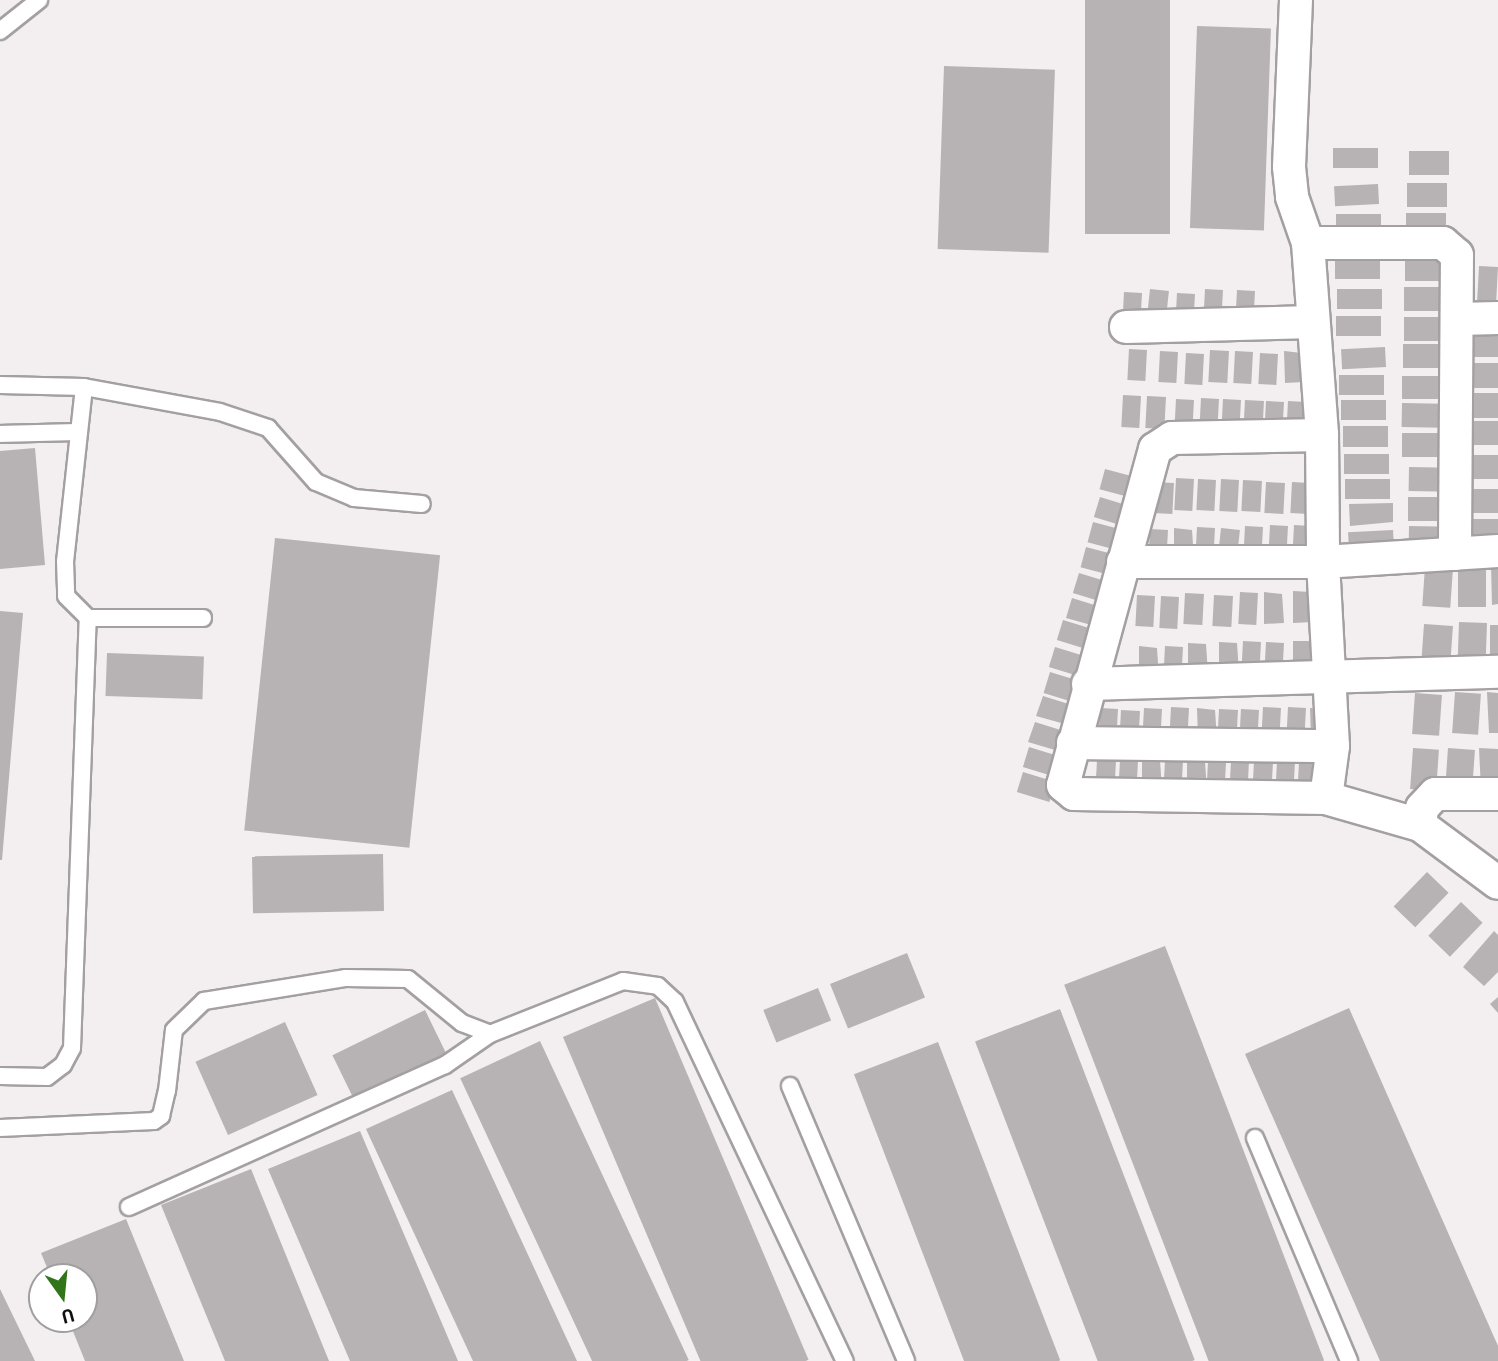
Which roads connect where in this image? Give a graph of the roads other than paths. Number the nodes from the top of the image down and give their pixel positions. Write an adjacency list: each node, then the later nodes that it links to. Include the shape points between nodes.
1 (39, 0): 3 (lane)
2 (1296, 0): 4 (street, via 1289,167)
3 (0, 31)
4 (1308, 243): 6 (street, via 1443,243 1453,247); 7 (street)
5 (1498, 318): 6 (street)
6 (1458, 319): 16 (street)
7 (1312, 322): 8 (street); 13 (street)
8 (1126, 327)
9 (0, 385): 10 (lane)
10 (84, 387): 11 (lane); 14 (lane, via 220,412 268,428 316,482 354,498)
11 (79, 432): 12 (lane); 19 (lane, via 65,561 66,596)
12 (0, 434)
13 (1322, 435): 17 (street, via 1172,438 1162,442 1156,449); 18 (street)
14 (422, 504)
15 (1498, 551): 16 (street)
16 (1455, 554): 18 (street)
17 (1123, 562): 18 (street); 23 (street)
18 (1323, 562): 22 (street)
19 (89, 618): 20 (lane); 31 (lane, via 72,1048 63,1065 47,1077)
20 (203, 618)
21 (1498, 672): 22 (street)
22 (1331, 678): 23 (street); 25 (street)
23 (1088, 684): 24 (street)
24 (1073, 743): 25 (street); 27 (street, via 1062,776 1066,792 1074,794)
25 (1333, 746): 27 (street)
26 (1498, 794): 28 (street, via 1435,794 1422,808)
27 (1326, 798): 28 (street)
28 (1420, 825): 29 (street)
29 (1498, 883)
30 (491, 1034): 33 (lane, via 462,1023 408,979 346,978 204,1001 174,1030 162,1116 153,1121); 35 (lane, via 445,1065); 36 (lane, via 624,981 658,986 675,1002)
31 (0, 1076)
32 (790, 1086): 37 (lane)
33 (0, 1128)
34 (1255, 1138): 38 (lane)
35 (129, 1207)
36 (845, 1361)
37 (906, 1361)
38 (1349, 1361)

